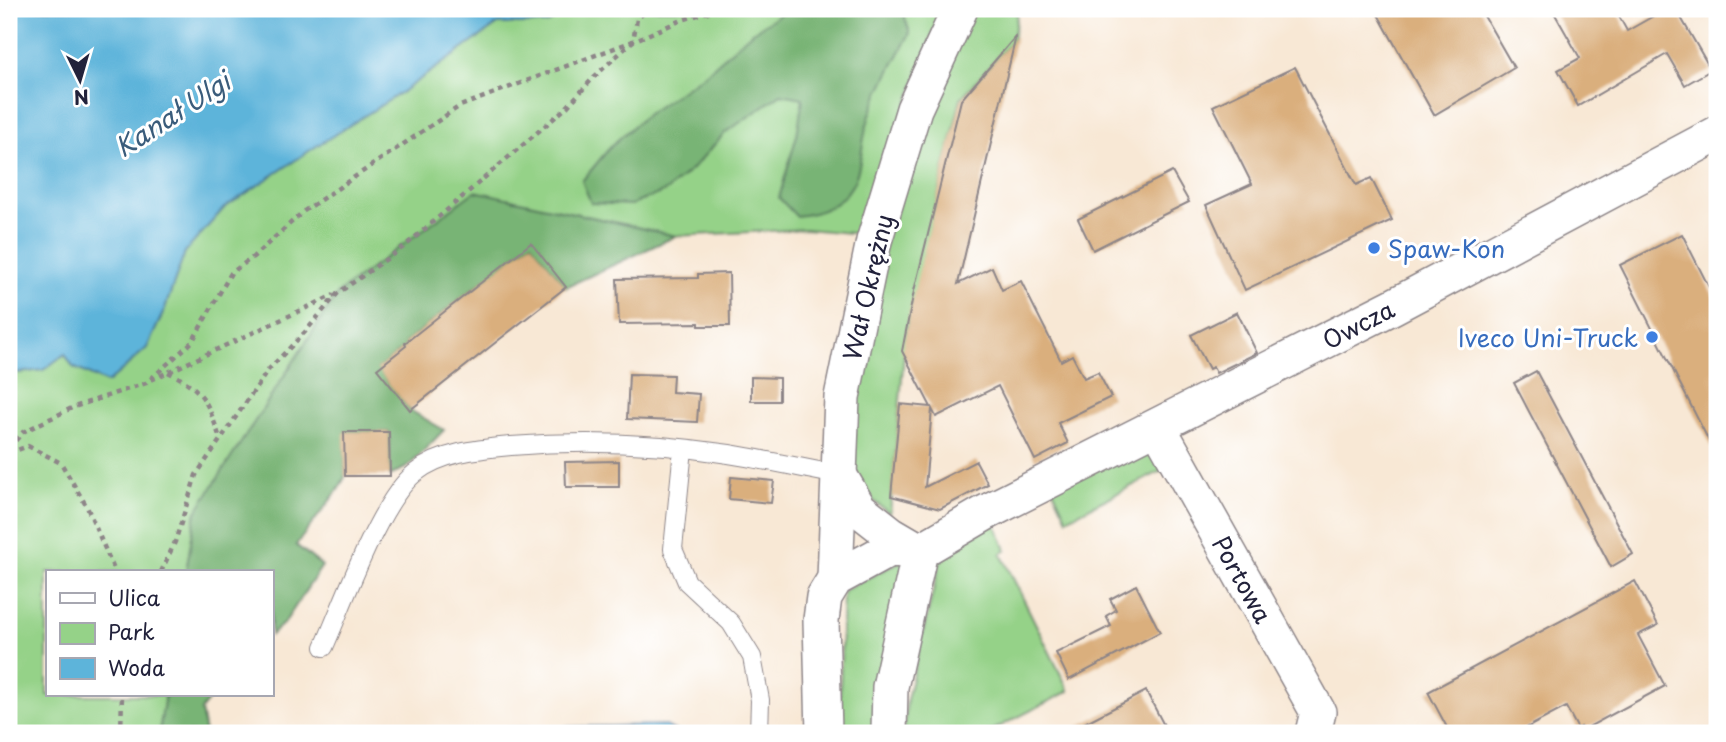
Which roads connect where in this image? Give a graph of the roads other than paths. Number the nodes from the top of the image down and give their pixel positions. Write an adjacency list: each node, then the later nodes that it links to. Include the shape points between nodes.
1 (960, 9): 5 (street, Wał Okrężny, via 914,109 874,241 842,397)
2 (1717, 134): 3 (street, Owcza)
3 (1158, 426): 6 (street, Owcza); 12 (street, Portowa, via 1318,712)
4 (683, 449): 5 (lane); 8 (lane, via 548,443 477,449 433,462 401,487 379,523); 9 (lane, via 673,549 687,582 731,623 752,657)
5 (839, 475): 6 (street, via 859,509); 7 (street, Wał Okrężny)
6 (920, 551): 7 (street, via 890,549); 11 (street, via 890,687)
7 (835, 579): 10 (street, Wał Okrężny, via 824,597 821,620)
8 (324, 647)
9 (760, 733)
10 (824, 733)
11 (889, 733)
12 (1313, 733)

